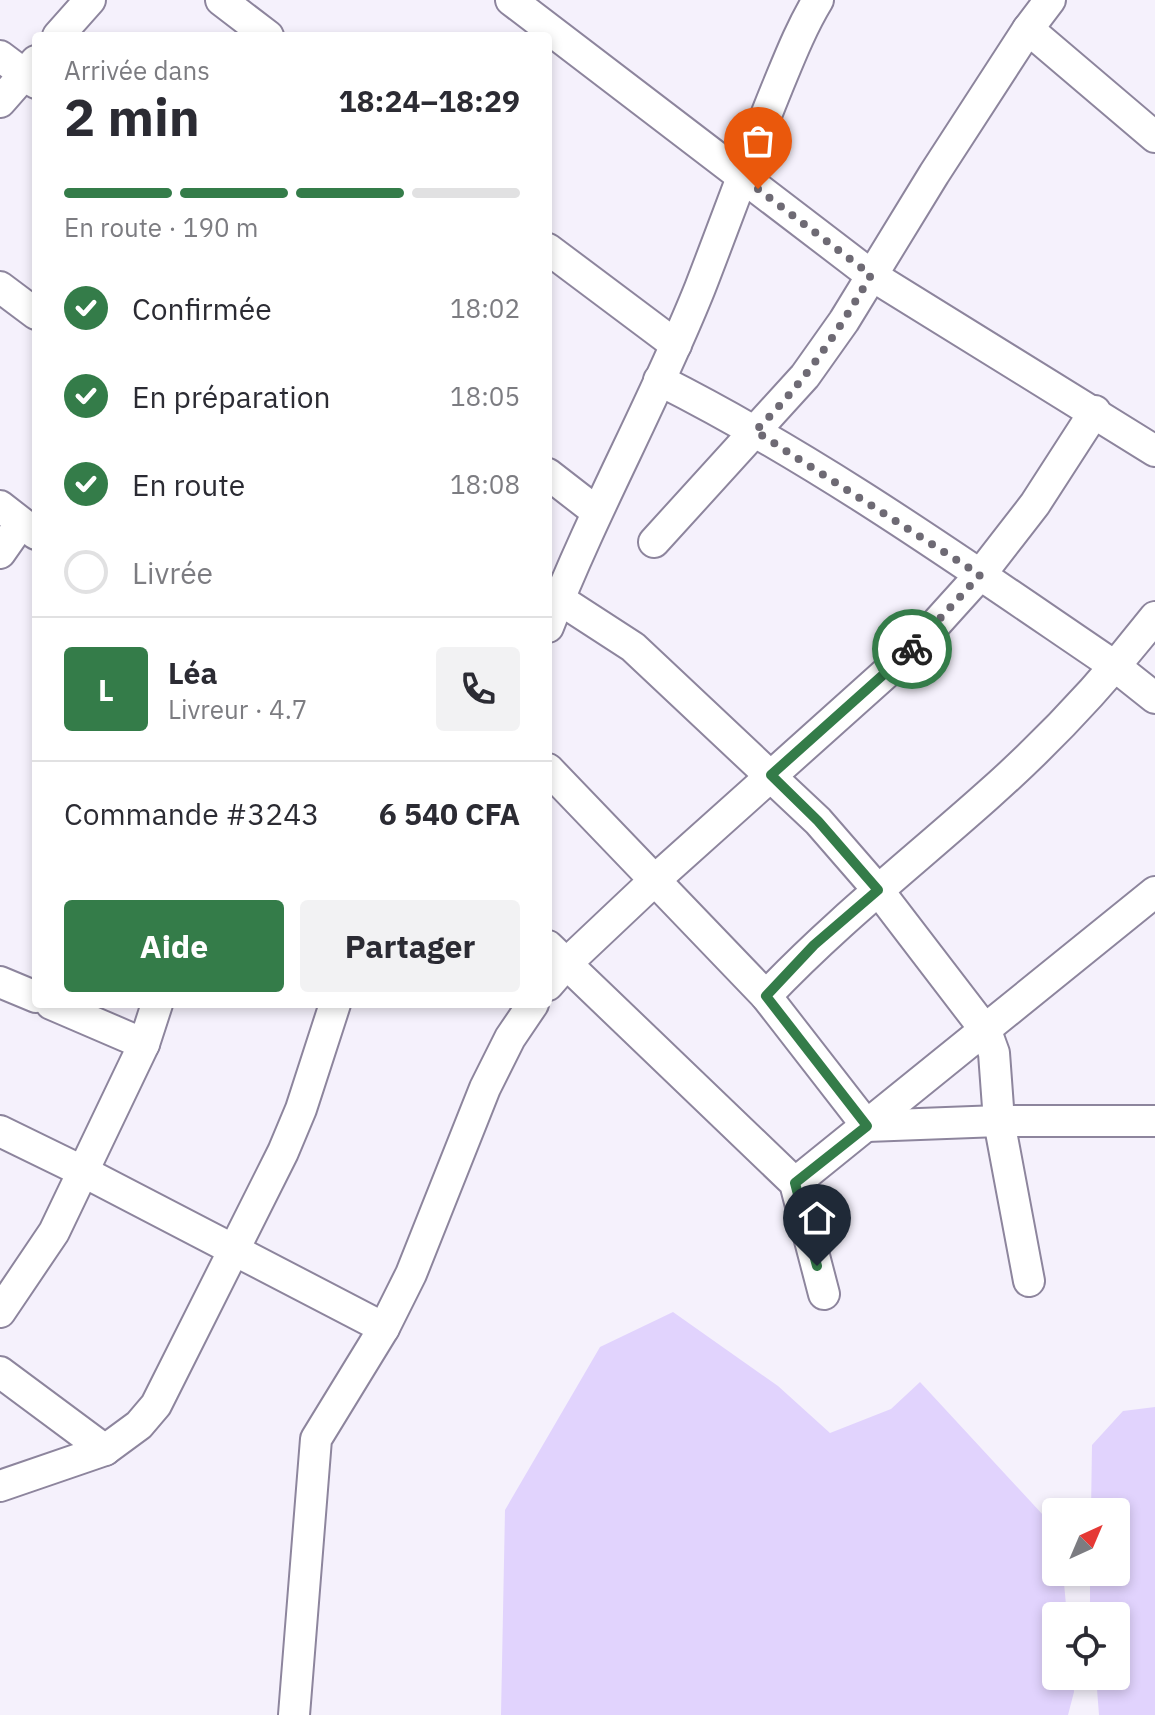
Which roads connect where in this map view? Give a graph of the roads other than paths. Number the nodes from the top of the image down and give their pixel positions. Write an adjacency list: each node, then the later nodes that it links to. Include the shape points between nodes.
1 (90, 0): 7 (street)
2 (221, 0): 8 (street)
3 (511, 0): 13 (street)
4 (1050, 0): 6 (street)
5 (816, 1): 13 (street)
6 (1028, 29): 12 (street); 15 (street)
7 (62, 32)
8 (263, 32)
9 (0, 56): 10 (street)
10 (32, 73): 11 (street)
11 (0, 102)
12 (1155, 137)
13 (741, 176): 15 (street); 18 (street)
14 (552, 252): 18 (street)
15 (871, 275): 20 (street); 21 (street, via 805,376)
16 (0, 287): 17 (street)
17 (32, 311)
18 (676, 345): 19 (street)
19 (659, 380): 21 (street); 24 (street)
20 (1095, 411): 22 (street); 28 (street, via 1035,504)
21 (755, 431): 26 (street); 28 (street)
22 (1155, 451)
23 (552, 477): 24 (street)
24 (597, 512): 29 (street)
25 (19, 521): 27 (street)
26 (654, 542)
27 (0, 553)
28 (980, 575): 31 (street); 34 (street, via 915,647)
29 (553, 613): 34 (street, via 633,647)
30 (1155, 617): 31 (street)
31 (1116, 667): 32 (street); 36 (street, via 1033,753)
32 (1155, 698)
33 (552, 773): 35 (street)
34 (771, 775): 35 (street); 36 (street)
35 (656, 879): 38 (street); 41 (street)
36 (878, 890): 41 (street, via 814,945); 46 (street)
37 (1155, 892): 46 (street)
38 (554, 964): 53 (street)
39 (0, 982): 40 (street)
40 (32, 995)
41 (766, 996): 50 (street)
42 (60, 1008): 47 (street)
43 (156, 1008): 47 (street)
44 (334, 1008): 54 (street, via 301,1109)
45 (530, 1008): 58 (street, via 485,1088)
46 (986, 1031): 48 (street, via 994,1053); 50 (street)
47 (144, 1044): 52 (street)
48 (999, 1121): 49 (street); 50 (street); 55 (street)
49 (1155, 1121)
50 (867, 1126): 53 (street)
51 (0, 1131): 52 (street)
52 (84, 1172): 54 (street); 57 (street, via 54,1232)
53 (795, 1183): 56 (street)
54 (235, 1252): 58 (street); 60 (street, via 156,1405)
55 (1029, 1281)
56 (824, 1294)
57 (0, 1312)
58 (384, 1328): 62 (street, via 316,1439)
59 (0, 1372): 60 (street)
60 (105, 1450): 61 (street)
61 (0, 1486)
62 (294, 1715)

